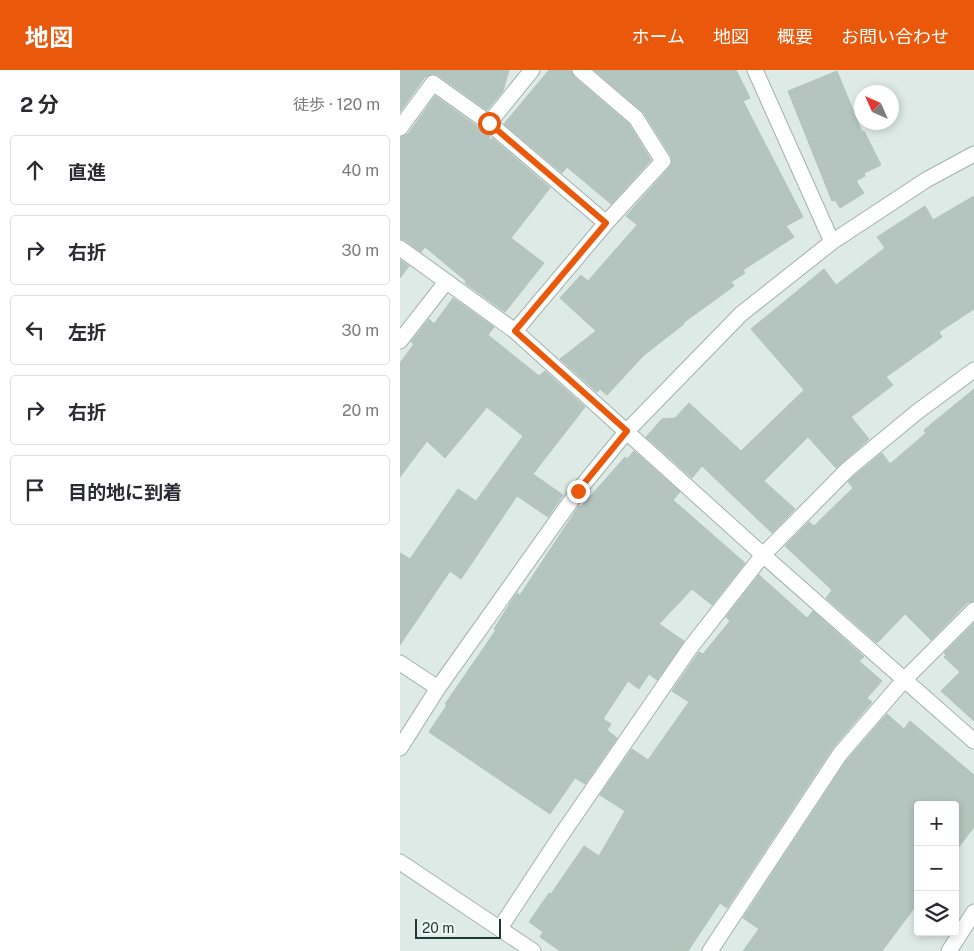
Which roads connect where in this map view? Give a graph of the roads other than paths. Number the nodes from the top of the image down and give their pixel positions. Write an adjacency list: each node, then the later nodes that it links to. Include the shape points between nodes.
1 (532, 70): 4 (street)
2 (580, 70): 7 (street, via 636,118 663,162)
3 (755, 70): 8 (street)
4 (489, 123): 5 (street, via 434,83); 7 (street)
5 (400, 128)
6 (974, 154): 8 (street, via 926,180)
7 (606, 223): 11 (street)
8 (832, 242): 14 (street, via 741,314)
9 (400, 248): 10 (street)
10 (446, 282): 11 (street); 12 (street)
11 (515, 331): 14 (street)
12 (400, 341)
13 (974, 370): 15 (street, via 848,469)
14 (627, 431): 15 (street); 19 (street, via 578,491)
15 (763, 555): 18 (street); 24 (street, via 690,648)
16 (974, 610): 18 (street)
17 (400, 663): 19 (street)
18 (904, 680): 20 (street); 26 (street, via 840,754)
19 (438, 688): 21 (street)
20 (974, 741)
21 (400, 748)
22 (400, 862): 24 (street)
23 (974, 912): 27 (street)
24 (500, 928): 25 (street)
25 (533, 951)
26 (710, 951)
27 (948, 951)

